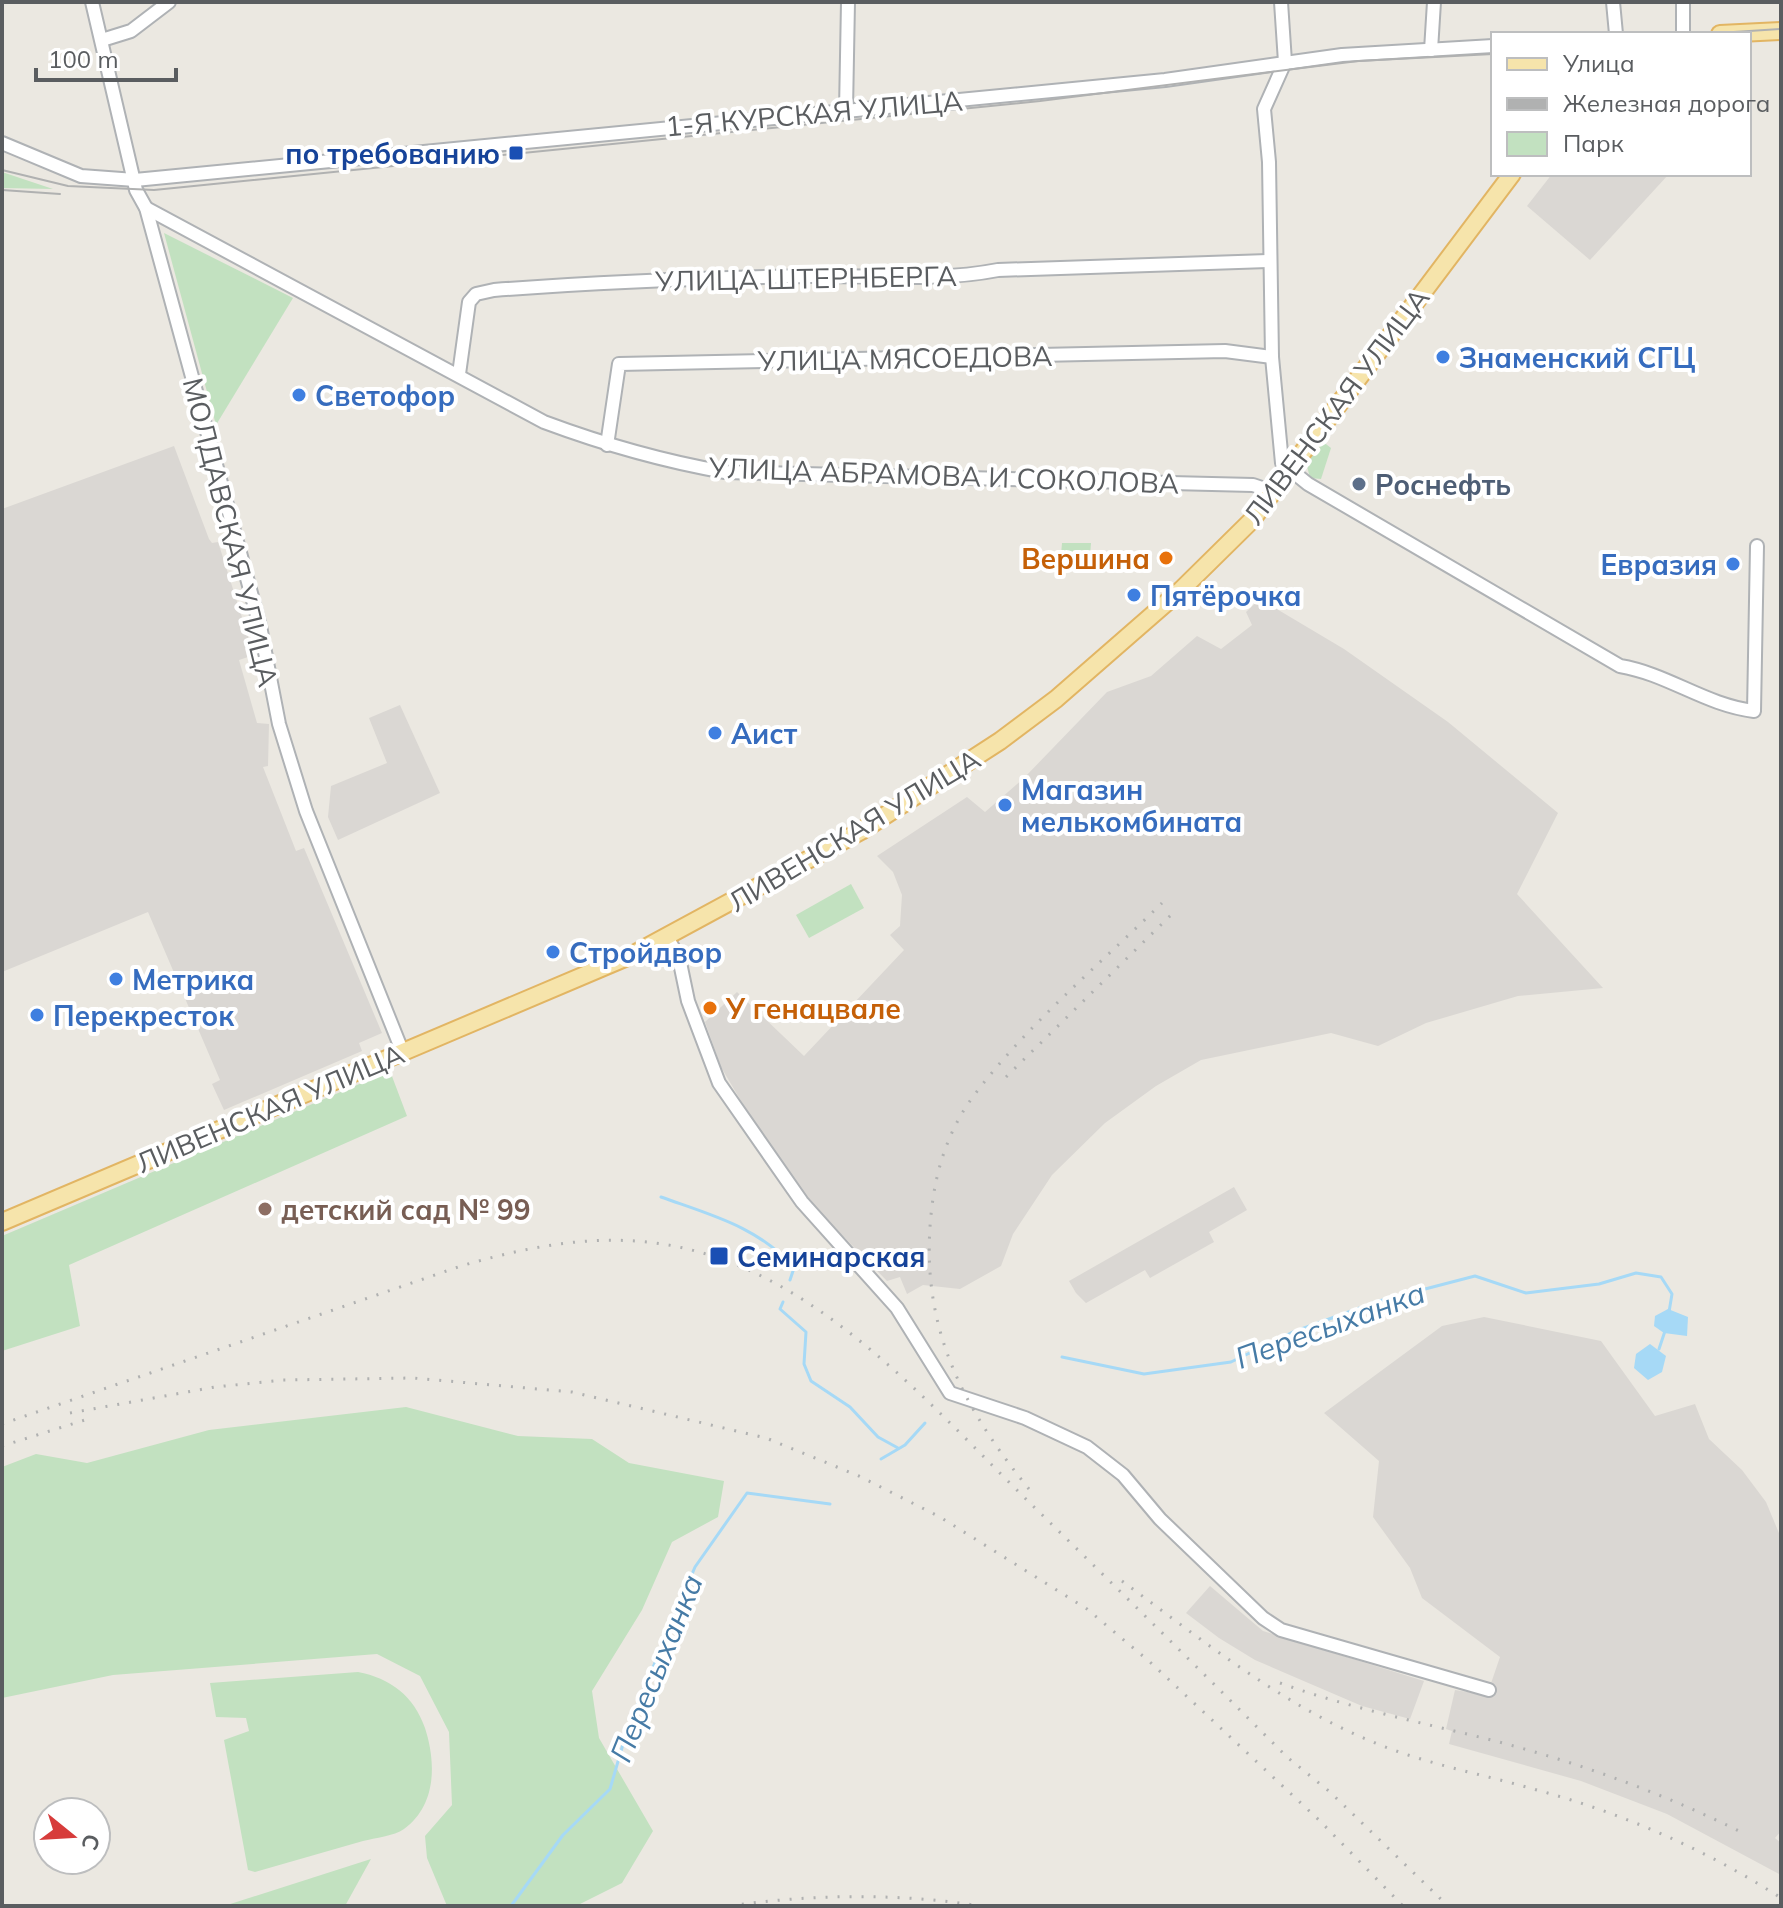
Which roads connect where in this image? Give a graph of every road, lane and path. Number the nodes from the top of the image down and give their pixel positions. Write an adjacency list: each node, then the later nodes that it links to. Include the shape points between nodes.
1 (92, 2): 12 (street, МОЛДАВСКАЯ УЛИЦА)
2 (169, 2): 12 (street, via 131,31)
3 (848, 2): 16 (street)
4 (1281, 2): 15 (street)
5 (1434, 2): 14 (street)
6 (1613, 2): 9 (street)
7 (1683, 2): 10 (street)
8 (1781, 31): 11 (main road)
9 (1616, 32)
10 (1683, 32)
11 (1742, 32)
12 (102, 40): 19 (street, МОЛДАВСКАЯ УЛИЦА)
13 (1491, 46): 14 (street, 1-Я КУРСКАЯ УЛИЦА)
14 (1431, 50): 15 (street, 1-Я КУРСКАЯ УЛИЦА)
15 (1285, 62): 16 (street, 1-Я КУРСКАЯ УЛИЦА, via 1165,80); 21 (street, via 1264,109)
16 (846, 110): 19 (street, 1-Я КУРСКАЯ УЛИЦА)
17 (2, 143): 19 (street, via 81,176)
18 (1510, 176): 25 (main road, ЛИВЕНСКАЯ УЛИЦА)
19 (135, 180): 20 (street, МОЛДАВСКАЯ УЛИЦА)
20 (146, 208): 23 (street, УЛИЦА АБРАМОВА И СОКОЛОВА); 29 (street, МОЛДАВСКАЯ УЛИЦА, via 260,626 279,724 306,811)
21 (1268, 261): 22 (street); 23 (street, УЛИЦА ШТЕРНБЕРГА, via 998,270 958,278 646,279 494,290 476,294 469,302)
22 (1272, 357): 24 (street, УЛИЦА МЯСОЕДОВА, via 1225,351 619,364); 25 (street, via 1278,450)
23 (459, 374): 24 (street, УЛИЦА АБРАМОВА И СОКОЛОВА, via 544,422)
24 (607, 445): 26 (street, УЛИЦА АБРАМОВА И СОКОЛОВА, via 725,472 1253,485)
25 (1289, 471): 26 (main road, ЛИВЕНСКАЯ УЛИЦА); 27 (street, via 1620,666 1650,671 1725,707 1754,711)
26 (1274, 492): 28 (main road, ЛИВЕНСКАЯ УЛИЦА, via 1202,571 1000,741 861,831)
27 (1757, 546)
28 (667, 937): 29 (main road, ЛИВЕНСКАЯ УЛИЦА, via 550,993); 31 (street, via 679,958 688,1001 719,1083 802,1202 897,1308 950,1393 1025,1418 1087,1447 1123,1475 1160,1519 1281,1630)
29 (403, 1053): 30 (main road, ЛИВЕНСКАЯ УЛИЦА)
30 (2, 1222)
31 (1489, 1690)

